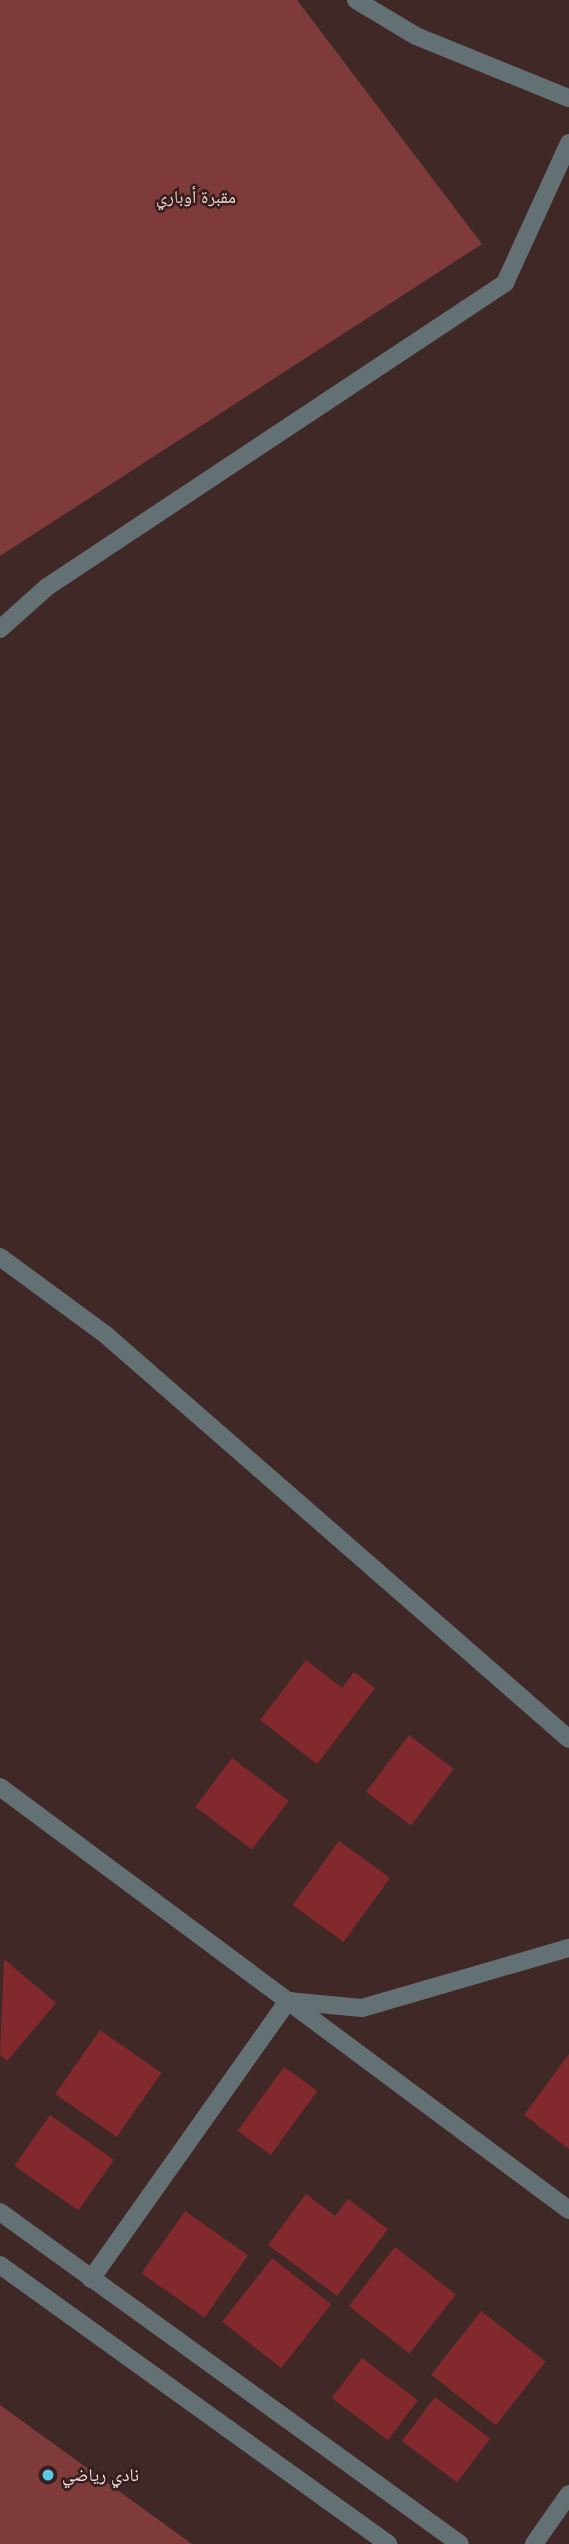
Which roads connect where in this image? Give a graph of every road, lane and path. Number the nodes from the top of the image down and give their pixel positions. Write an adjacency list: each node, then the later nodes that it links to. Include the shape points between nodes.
1 (356, 0): 2 (street, via 416,36)
2 (569, 98)
3 (569, 142): 4 (street, via 505,284 47,587)
4 (0, 629)
5 (0, 1257): 6 (street, via 106,1335)
6 (569, 1739)
7 (0, 1787): 9 (street)
8 (569, 1948): 9 (street, via 419,1996 362,2008)
9 (288, 2001): 10 (street); 13 (street)
10 (569, 2210)
11 (0, 2212): 13 (street)
12 (0, 2265): 15 (street)
13 (91, 2279): 16 (street)
14 (569, 2494): 17 (street)
15 (388, 2544)
16 (460, 2544)
17 (534, 2544)

